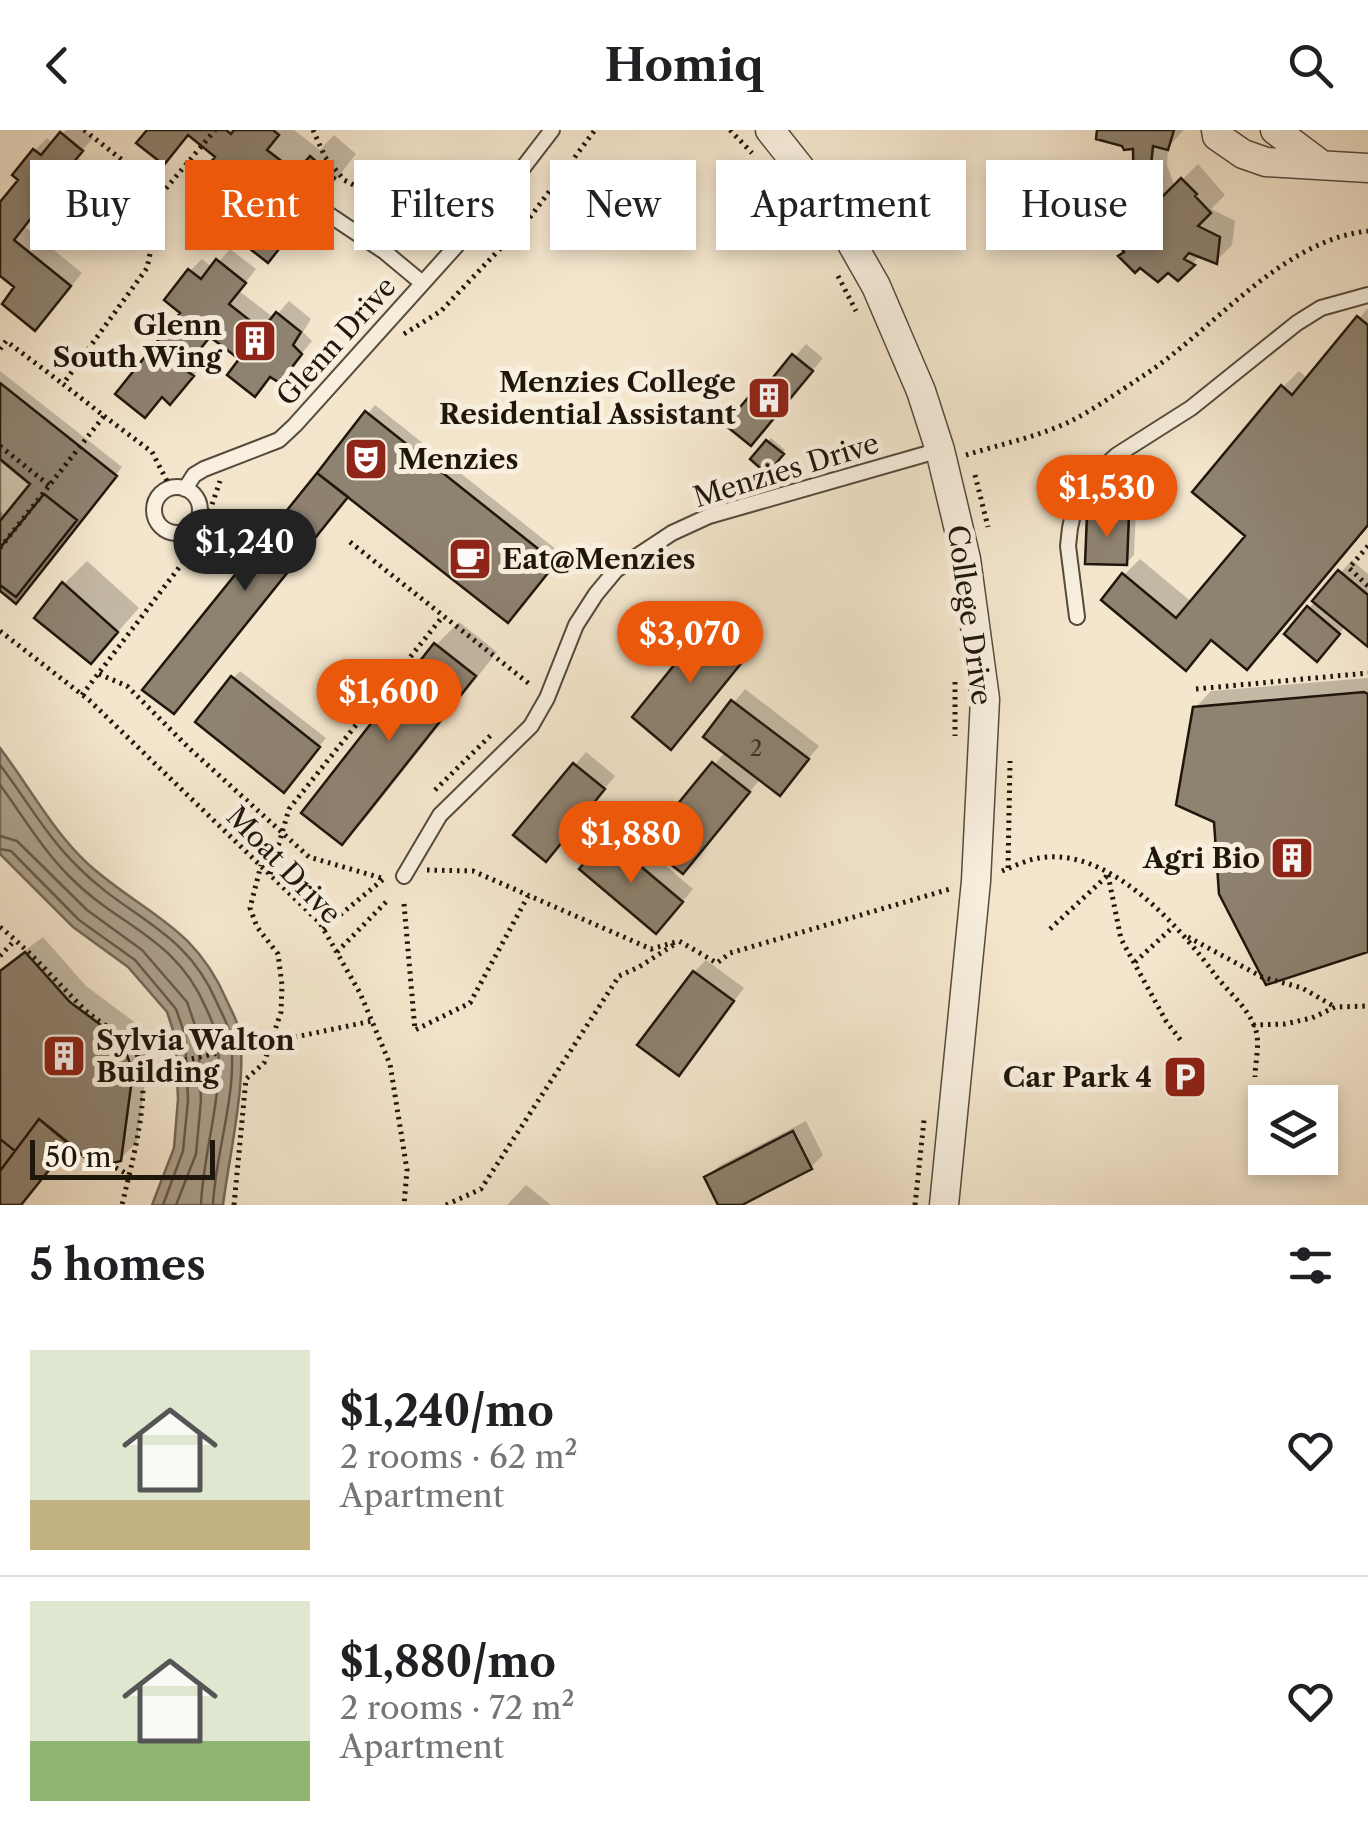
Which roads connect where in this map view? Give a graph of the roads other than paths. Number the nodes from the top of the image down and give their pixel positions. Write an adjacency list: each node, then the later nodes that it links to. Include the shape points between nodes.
1 (552, 130): 8 (lane, Glenn Drive, via 502,196)
2 (770, 130): 10 (street, College Drive, via 831,207 876,286)
3 (1216, 130): 5 (street, via 1230,147 1266,162)
4 (1275, 130): 5 (street)
5 (1319, 163): 6 (street)
6 (1368, 168)
7 (334, 218): 8 (lane, Glenn Drive)
8 (421, 282): 11 (lane, Glenn Drive, via 279,440 204,469)
9 (1368, 296): 12 (lane, via 1321,308 1296,323 1093,476 1074,506 1070,528)
10 (940, 450): 13 (lane, Menzies Drive, via 709,516 616,570 576,626 531,726 440,815); 14 (street, College Drive, via 966,558 986,699 976,881)
11 (178, 488)
12 (1077, 618)
13 (406, 873)
14 (944, 1205)

